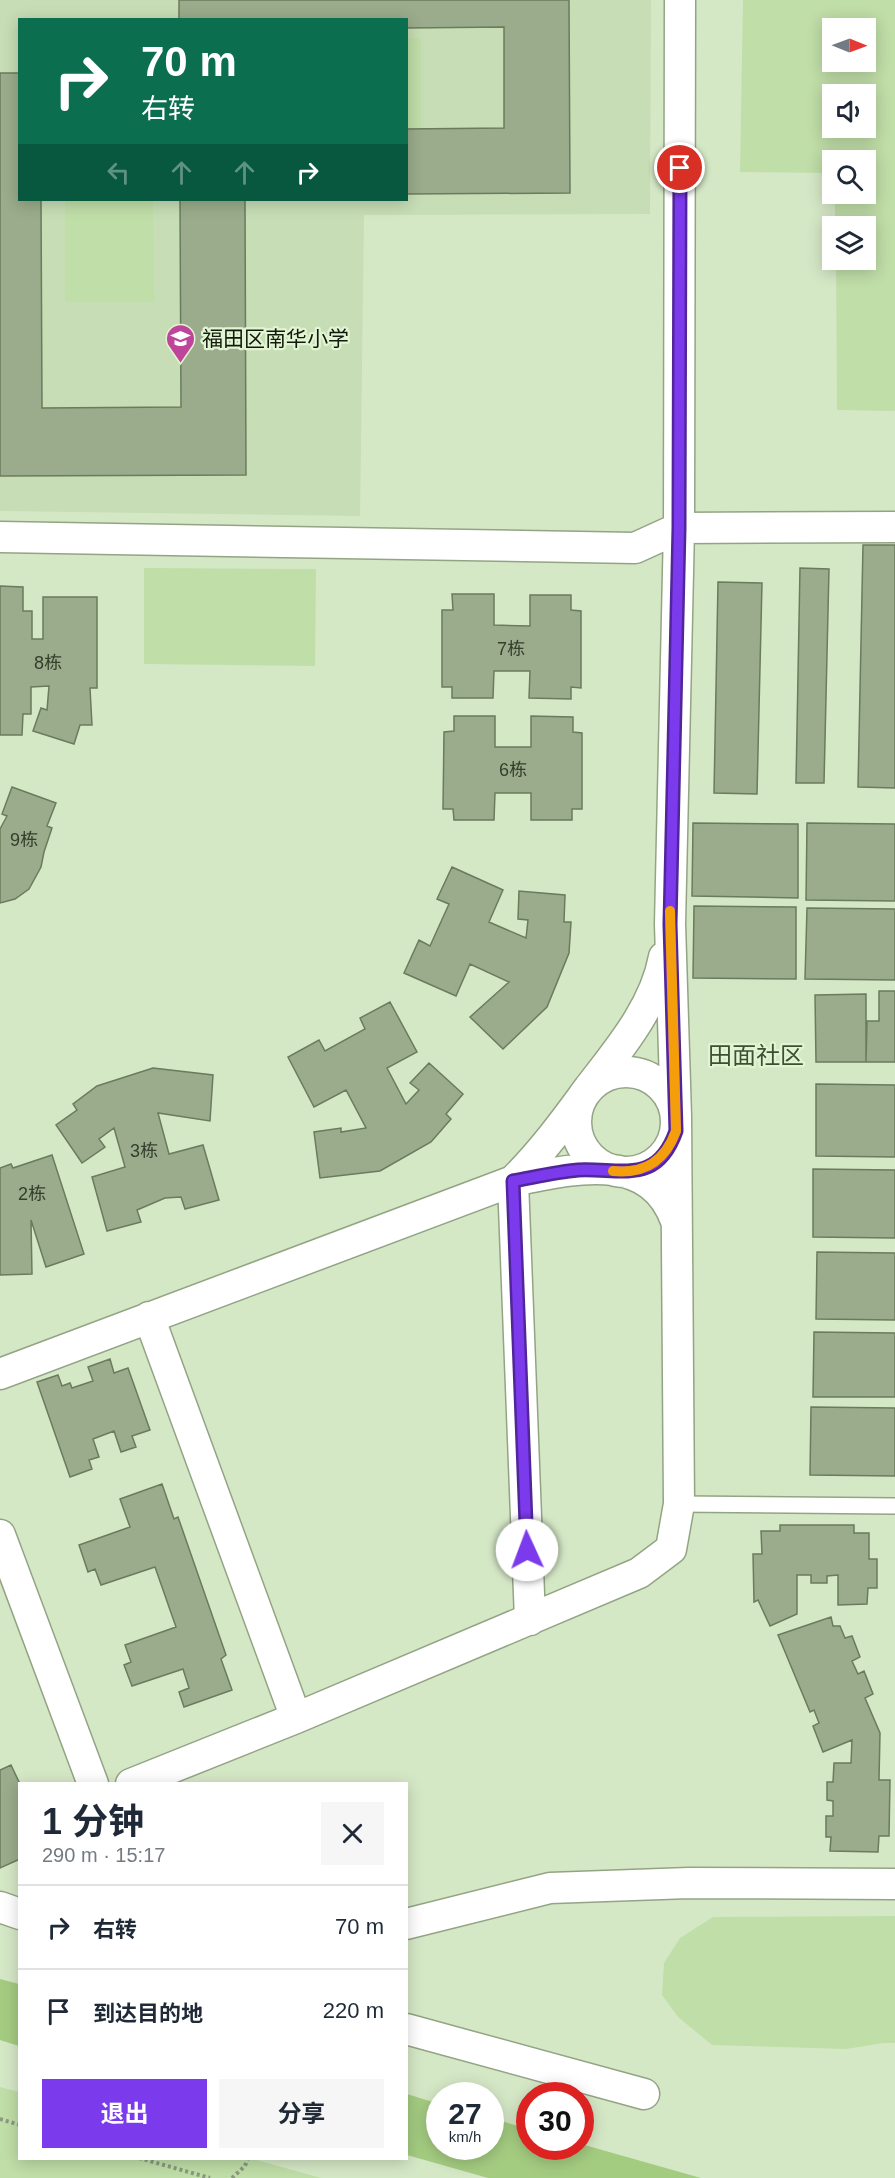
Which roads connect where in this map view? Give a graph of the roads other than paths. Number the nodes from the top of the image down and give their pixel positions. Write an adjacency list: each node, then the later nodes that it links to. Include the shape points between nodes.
1 (680, 0): 3 (street)
2 (895, 527): 3 (street)
3 (679, 528): 4 (street, via 635,548); 5 (street)
4 (0, 537)
5 (670, 924): 6 (street, via 663,963 650,998 633,1029); 7 (street)
6 (589, 1089): 7 (street, via 617,1073 649,1077 666,1094); 8 (street, via 577,1118 581,1141 594,1160 607,1169); 9 (street, via 541,1152)
7 (676, 1116): 8 (street, via 676,1131 662,1157 644,1169); 10 (street)
8 (623, 1172): 9 (street, via 572,1171); 10 (street, via 656,1186 669,1201)
9 (513, 1181): 11 (street); 16 (street)
10 (677, 1224): 13 (street)
11 (149, 1317): 12 (street); 17 (street)
12 (0, 1374)
13 (679, 1504): 14 (lane); 16 (street, via 671,1549 639,1573)
14 (895, 1506)
15 (0, 1535): 18 (street)
16 (530, 1620): 17 (street)
17 (296, 1718): 19 (street)
18 (92, 1782)
19 (137, 1782)
20 (895, 1884): 23 (street, via 689,1883 550,1888)
21 (0, 1907): 22 (street)
22 (18, 1913)
23 (408, 1924)
24 (408, 2030): 25 (street)
25 (644, 2094)

